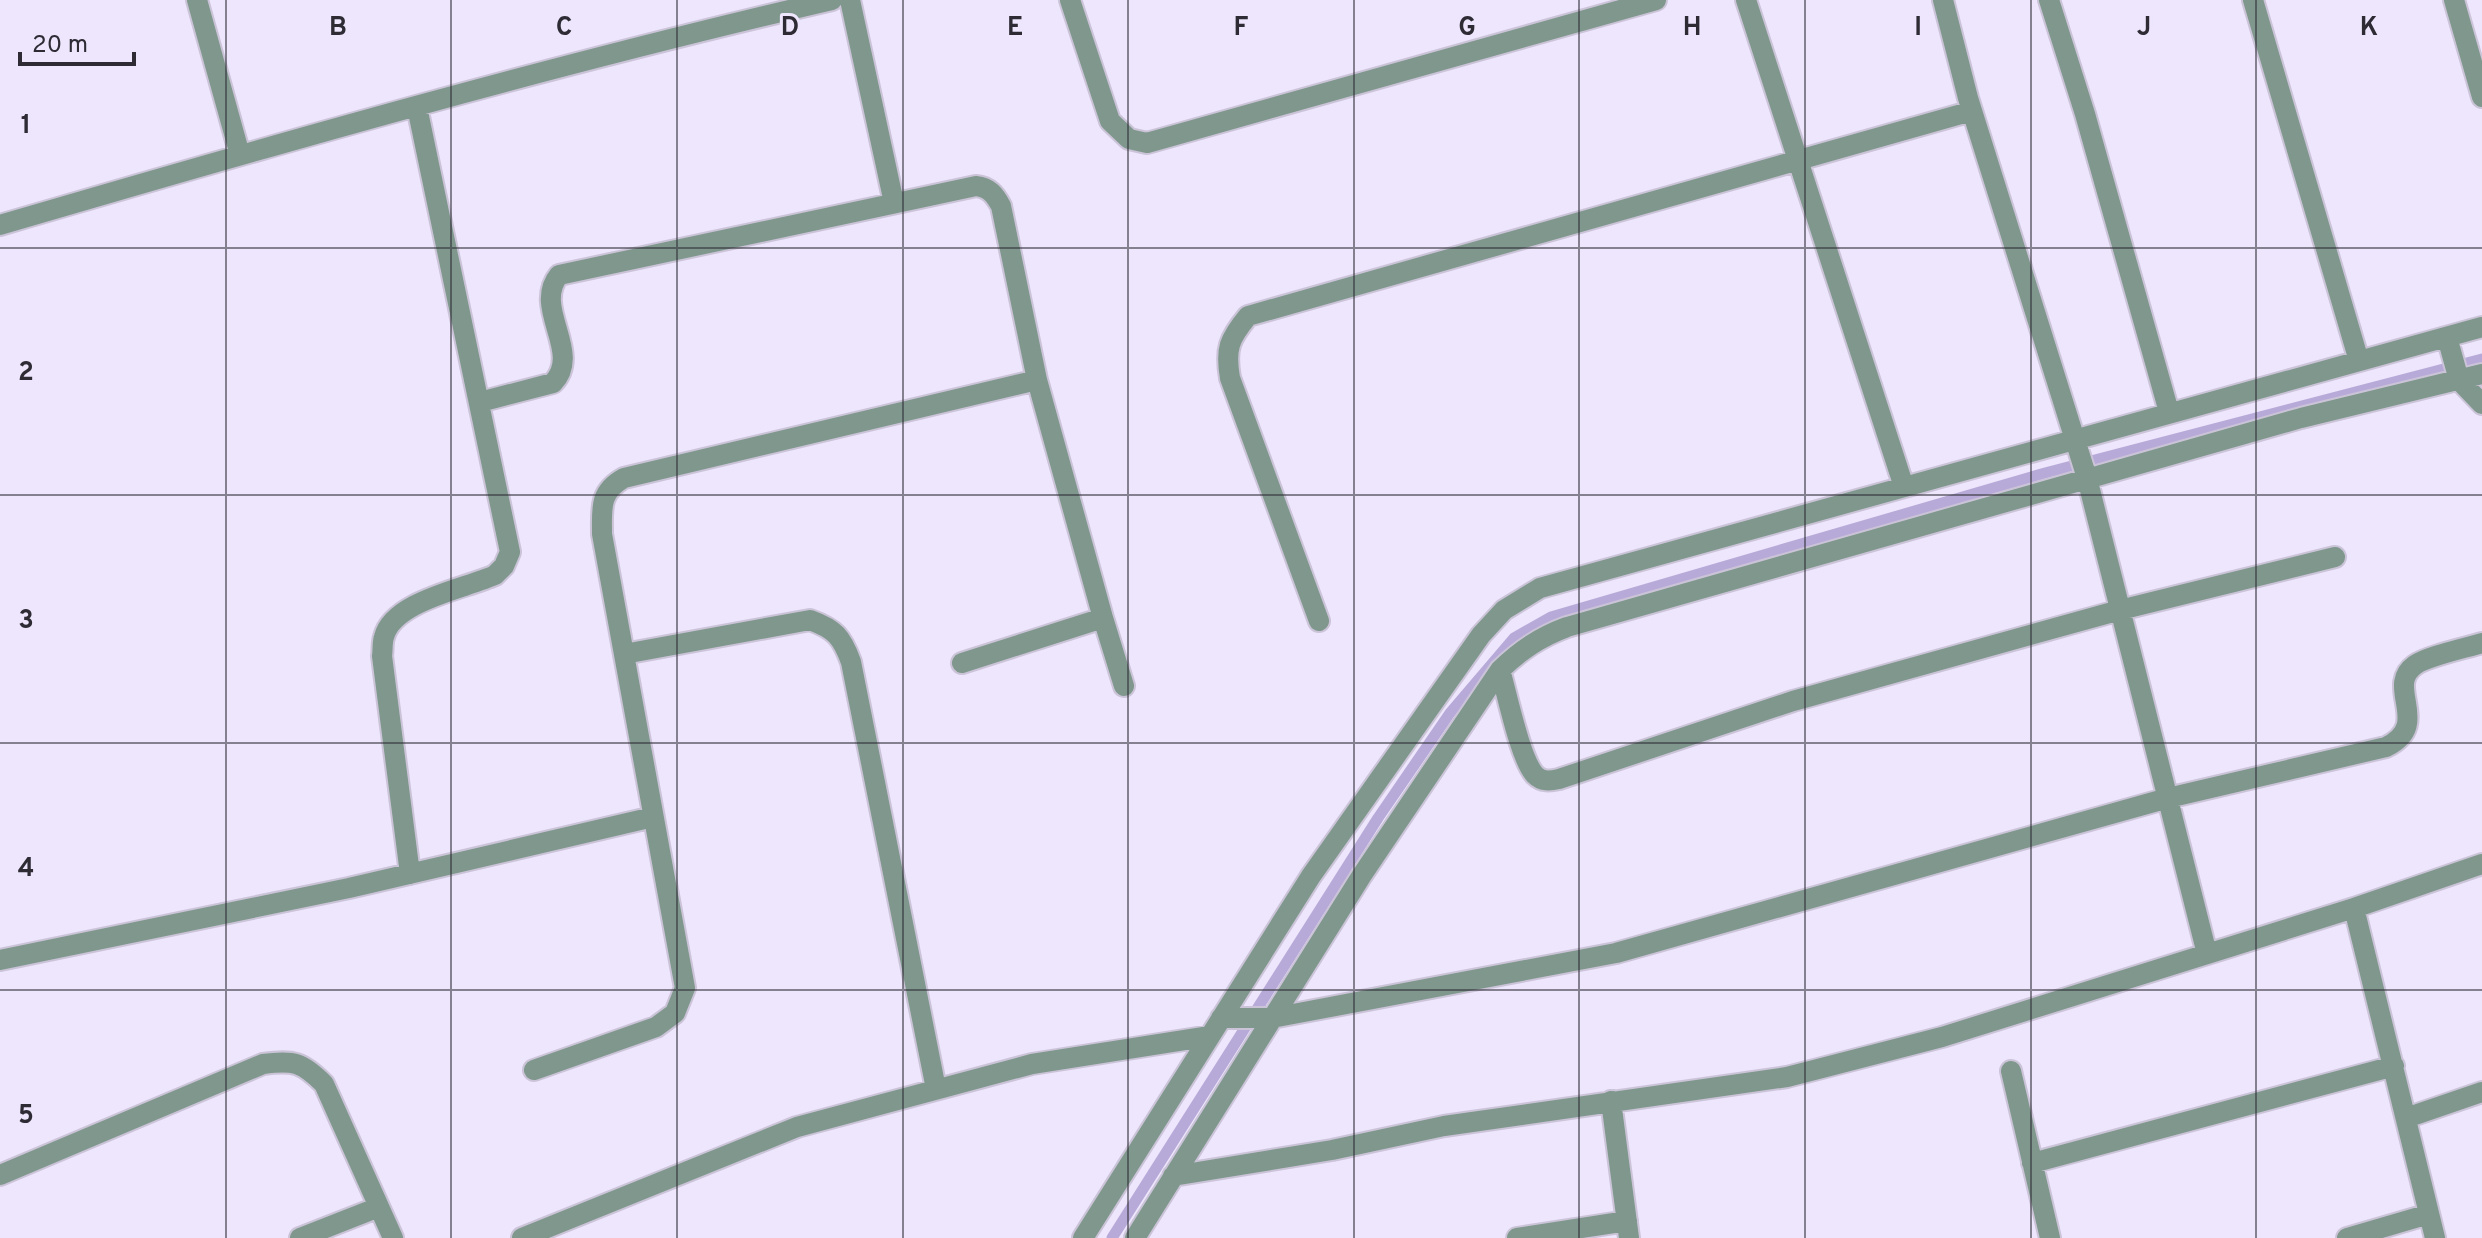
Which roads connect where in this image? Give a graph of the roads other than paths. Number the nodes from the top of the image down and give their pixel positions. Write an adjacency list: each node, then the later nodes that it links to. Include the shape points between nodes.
1 (197, 0): 14 (street)
2 (850, 0): 16 (street)
3 (1070, 0): 4 (street, via 1110,121 1129,139 1147,143)
4 (1656, 0)
5 (1746, 0): 15 (street)
6 (1943, 0): 13 (street)
7 (2049, 0): 25 (street)
8 (2253, 0): 20 (street)
9 (2454, 0): 11 (street)
10 (821, 1): 12 (street)
11 (2482, 97)
12 (417, 107): 14 (street); 23 (street)
13 (1972, 111): 15 (street); 26 (street)
14 (240, 155): 17 (street)
15 (1797, 161): 27 (street); 31 (street, via 1248,316 1233,335 1226,357 1230,378)
16 (894, 203): 22 (street, via 976,186 996,197); 23 (street, via 559,275 550,295 564,362 561,375 540,388)
17 (0, 225)
18 (2482, 327): 19 (street)
19 (2453, 359): 20 (street); 21 (street); 24 (street); 26 (street, via 2301,418)
20 (2359, 361): 25 (street)
21 (2482, 374)
22 (1037, 380): 30 (street); 33 (street, via 611,485 602,503 602,534)
23 (480, 402): 40 (street, via 510,552 495,575 406,608 384,637 382,656)
24 (2482, 404)
25 (2169, 412): 26 (street)
26 (2081, 460): 27 (street); 29 (street); 35 (street, via 1567,627 1521,650)
27 (1904, 487): 44 (street, via 1540,588 1504,610 1311,876)
28 (2335, 557): 29 (street)
29 (2120, 610): 35 (street, via 1793,701 1546,781 1525,759); 37 (street)
30 (1103, 618): 34 (street); 36 (street)
31 (1319, 621)
32 (2482, 643): 37 (street, via 2416,665 2407,674 2407,728 2386,747)
33 (624, 654): 38 (street); 49 (street, via 810,620 829,627 844,644)
34 (962, 663)
35 (1500, 670): 44 (street, via 1362,875)
36 (1124, 686)
37 (2168, 798): 42 (street); 44 (street, via 1616,953)
38 (653, 817): 40 (street); 47 (street, via 685,988 675,1013 656,1027)
39 (2482, 864): 41 (street)
40 (410, 874): 43 (street)
41 (2354, 908): 42 (street); 46 (street)
42 (2207, 954): 51 (street, via 1942,1037 1787,1077)
43 (0, 960)
44 (1247, 1019): 45 (street); 55 (street)
45 (1210, 1036): 49 (street, via 1032,1064); 62 (street)
46 (2394, 1066): 52 (street); 53 (street)
47 (534, 1070)
48 (2011, 1071): 53 (street)
49 (936, 1089): 61 (street, via 797,1127)
50 (2482, 1092): 52 (street)
51 (1611, 1101): 55 (street); 58 (street)
52 (2406, 1118): 57 (street)
53 (2032, 1163): 65 (street)
54 (0, 1175): 56 (street, via 263,1064 286,1061 306,1066 324,1084)
55 (1173, 1176): 63 (street)
56 (379, 1207): 59 (street); 60 (street)
57 (2429, 1214): 66 (street); 67 (street)
58 (1628, 1229): 64 (street)
59 (300, 1238)
60 (393, 1238)
61 (522, 1238)
62 (1083, 1238)
63 (1135, 1238)
64 (1517, 1238)
65 (2050, 1238)
66 (2347, 1238)
67 (2435, 1238)

